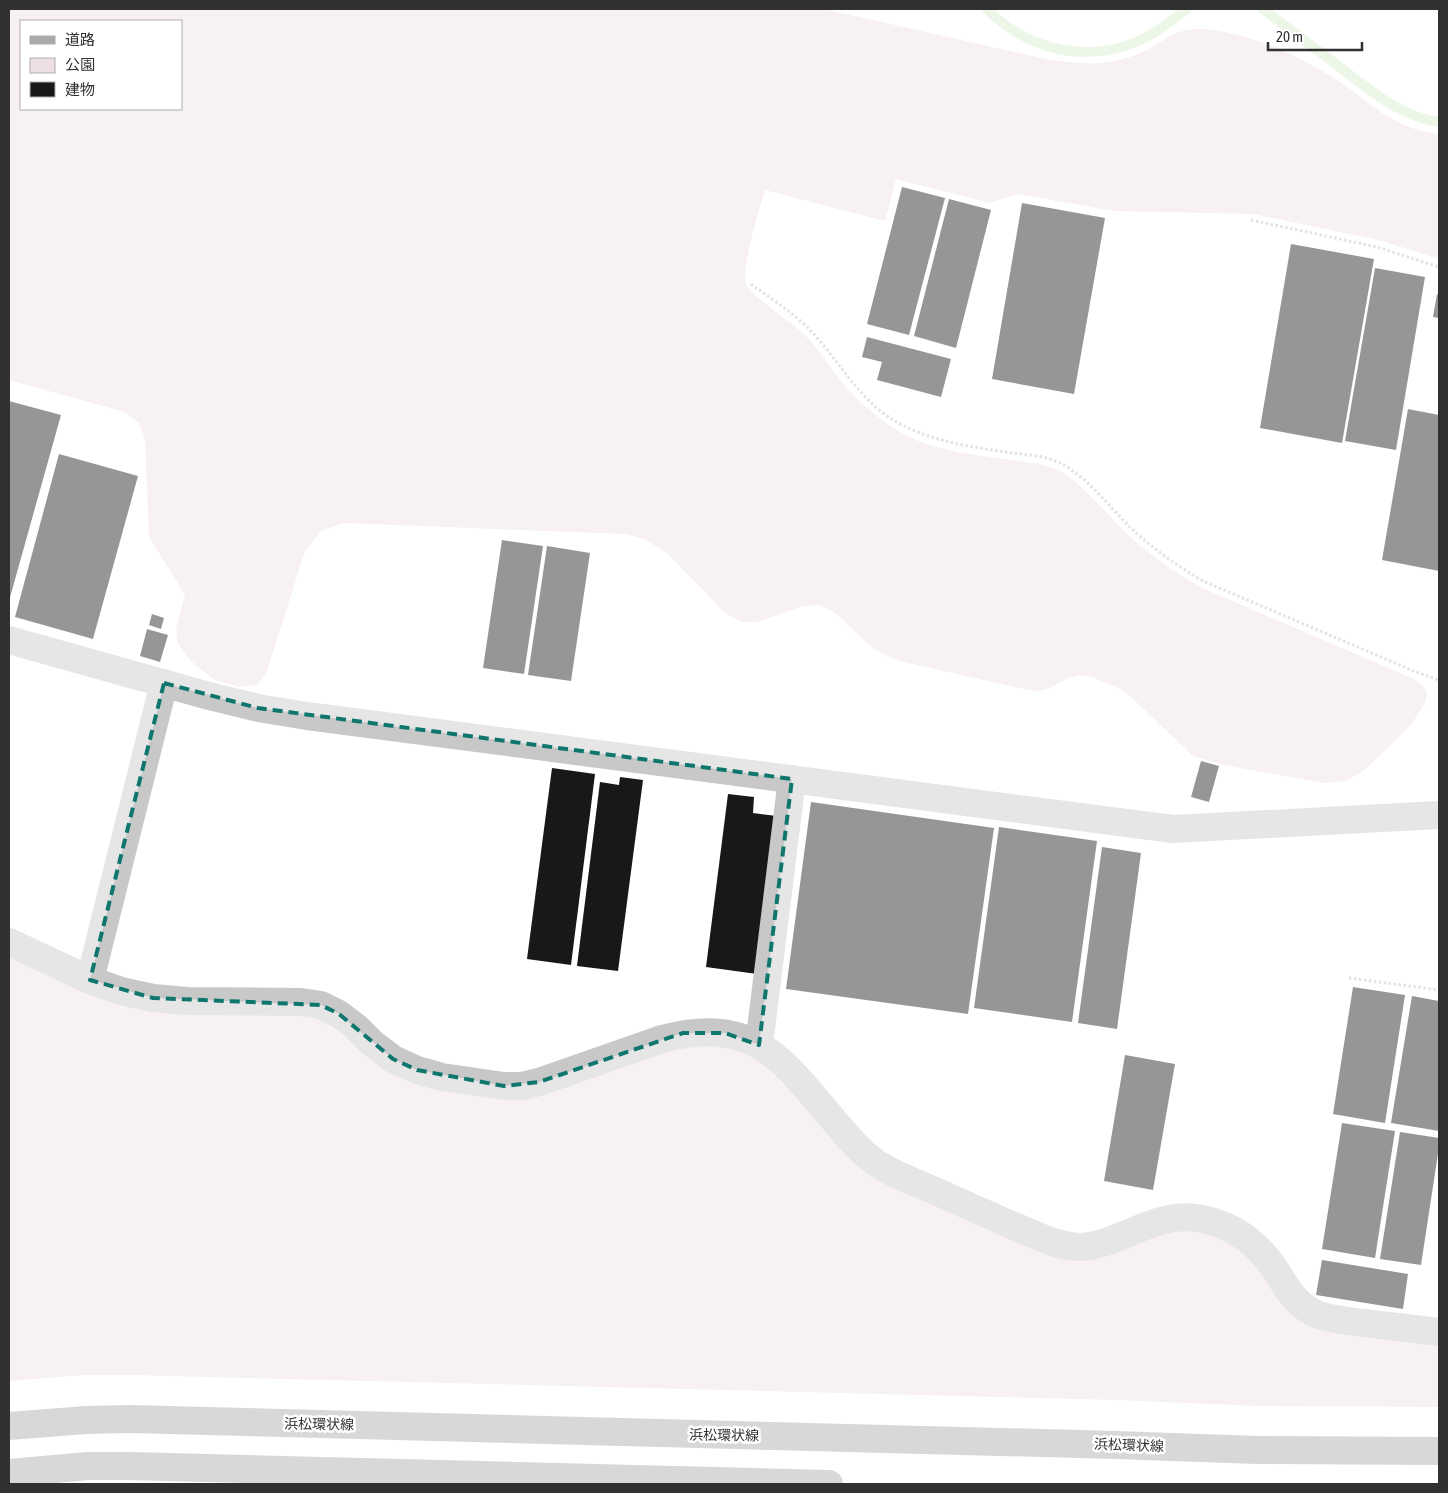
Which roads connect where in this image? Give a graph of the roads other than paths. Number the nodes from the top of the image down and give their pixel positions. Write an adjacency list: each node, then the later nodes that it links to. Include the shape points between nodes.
1 (9, 640): 2 (street)
2 (164, 683): 3 (street, via 258,708 307,716); 6 (street)
3 (792, 780): 4 (street, via 1172,829); 7 (street)
4 (1439, 815)
5 (9, 942): 6 (street)
6 (90, 980): 7 (street, via 154,998 320,1005 339,1014 393,1059 416,1070 504,1086 539,1082 683,1033 725,1033)
7 (759, 1045): 8 (street, via 780,1059 854,1144 881,1166 1047,1240 1064,1246 1081,1246 1154,1222 1200,1218 1222,1224 1243,1235 1260,1250 1301,1305 1318,1315)
8 (1439, 1332)
9 (9, 1426): 10 (main road, 浜松環状線, via 130,1419 1256,1450)
10 (1439, 1452)
11 (9, 1473): 12 (main road, via 130,1466)
12 (829, 1484)

